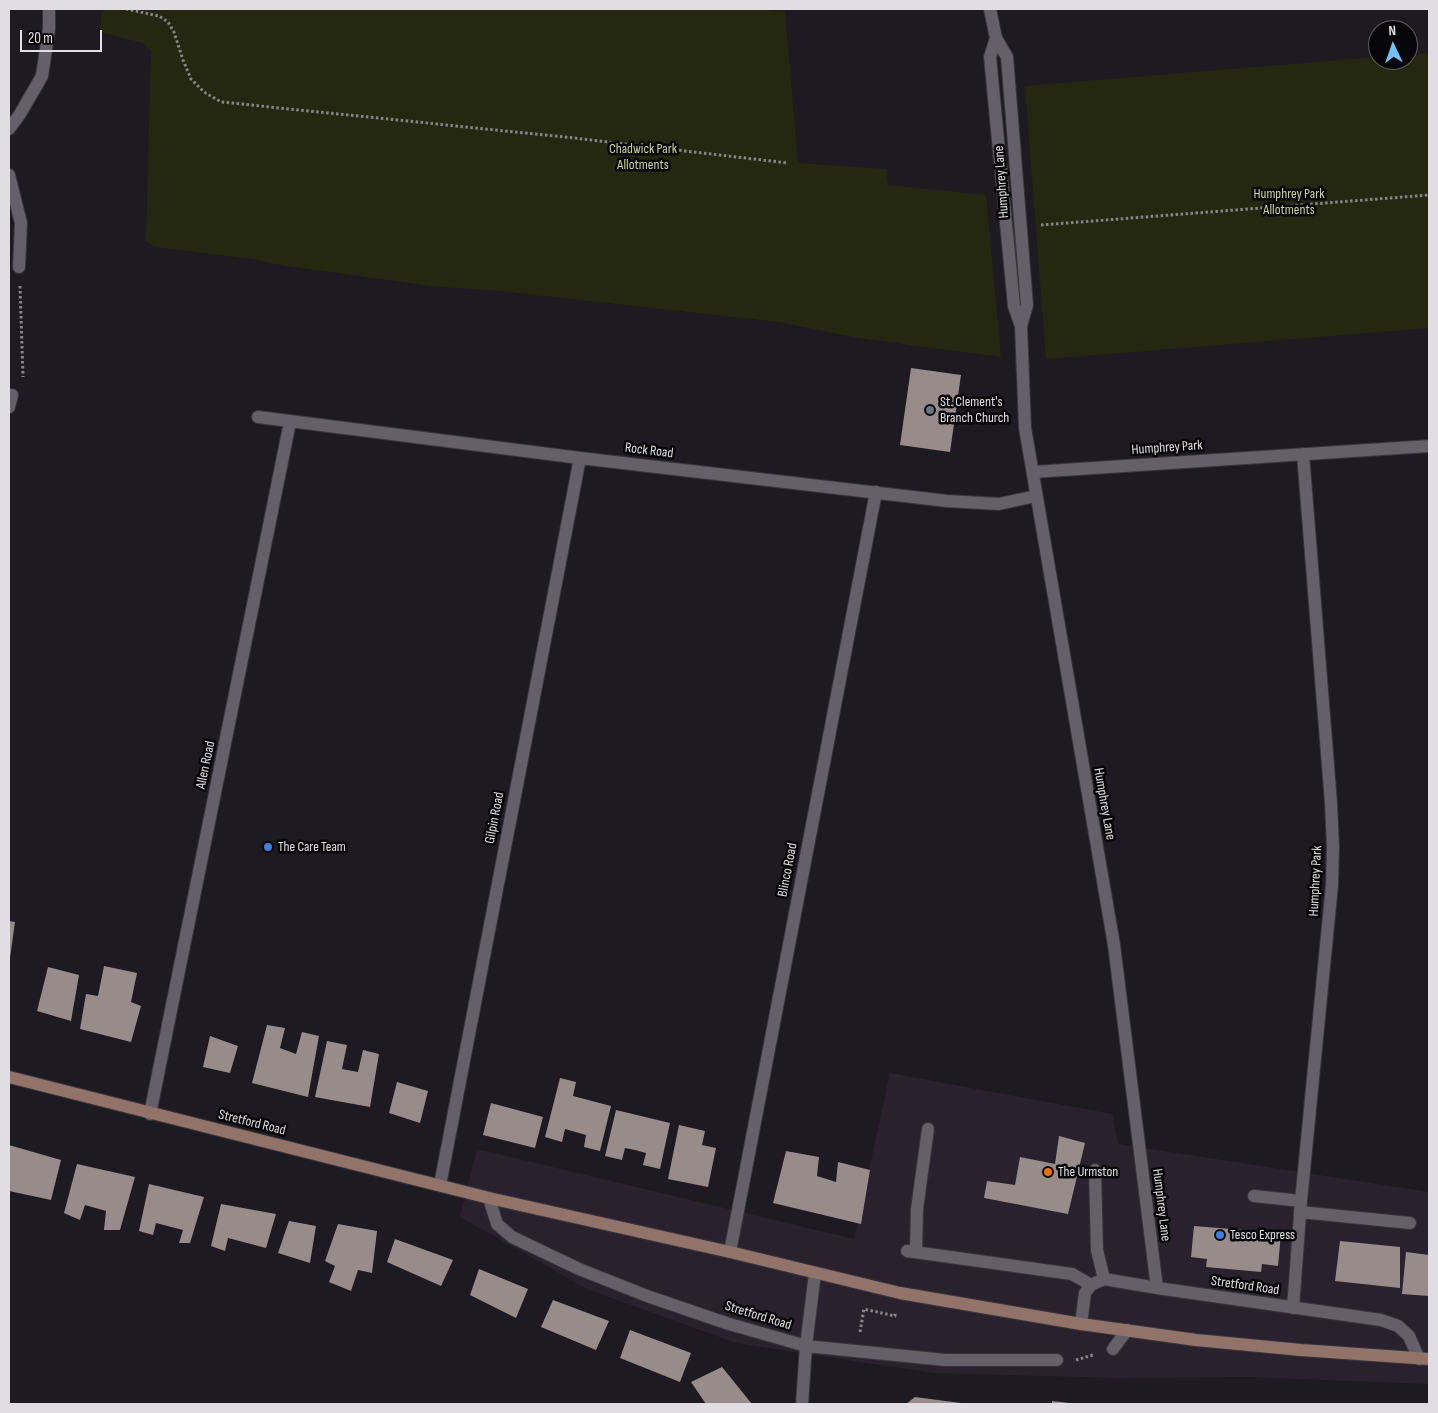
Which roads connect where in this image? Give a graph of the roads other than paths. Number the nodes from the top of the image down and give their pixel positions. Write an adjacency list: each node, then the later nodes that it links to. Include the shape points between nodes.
1 (49, 9): 4 (street, via 42,76)
2 (990, 9): 3 (street, Humphrey Lane)
3 (996, 38): 7 (street, Humphrey Lane, via 990,57 1014,306); 7 (street, Humphrey Lane, via 1007,57 1026,305)
4 (9, 129)
5 (9, 175): 6 (street, via 21,223)
6 (19, 267)
7 (1021, 326): 13 (street, Humphrey Lane, via 1025,428)
8 (258, 417): 9 (street, Rock Road)
9 (290, 422): 12 (street, Rock Road); 17 (street, Allen Road)
10 (1429, 446): 11 (street, Humphrey Park)
11 (1303, 454): 13 (street, Humphrey Park); 23 (street, Humphrey Park, via 1333,847)
12 (580, 458): 14 (street, Rock Road); 20 (street, Gilpin Road)
13 (1033, 472): 15 (street, Humphrey Lane)
14 (876, 492): 15 (street, Rock Road, via 999,504); 25 (street, Blinco Road)
15 (1036, 496): 29 (street, Humphrey Lane, via 1114,945)
16 (9, 1077): 17 (main road, Stretford Road)
17 (150, 1114): 20 (main road, Stretford Road)
18 (928, 1129): 28 (street, via 912,1251 1072,1274)
19 (1095, 1170): 27 (street, via 1098,1250)
20 (440, 1185): 22 (main road, Stretford Road)
21 (1254, 1196): 23 (street)
22 (489, 1198): 25 (main road, Stretford Road); 33 (street, Stretford Road, via 497,1224 512,1236 579,1269 726,1323)
23 (1300, 1206): 24 (street); 30 (street, Humphrey Park)
24 (1410, 1222)
25 (730, 1252): 26 (main road, Stretford Road)
26 (814, 1273): 31 (main road, Stretford Road, via 900,1293); 33 (street)
27 (1104, 1278): 28 (street); 29 (street, Stretford Road)
28 (1091, 1285): 31 (street, via 1085,1293)
29 (1157, 1288): 30 (street, Stretford Road)
30 (1293, 1308): 35 (street, Stretford Road, via 1381,1320 1398,1326)
31 (1080, 1324): 32 (main road, Stretford Road)
32 (1127, 1330): 34 (street); 35 (main road, Stretford Road, via 1196,1340)
33 (806, 1346): 36 (street, Stretford Road, via 945,1360); 37 (street)
34 (1113, 1349)
35 (1424, 1359)
36 (1058, 1360)
37 (802, 1404)

